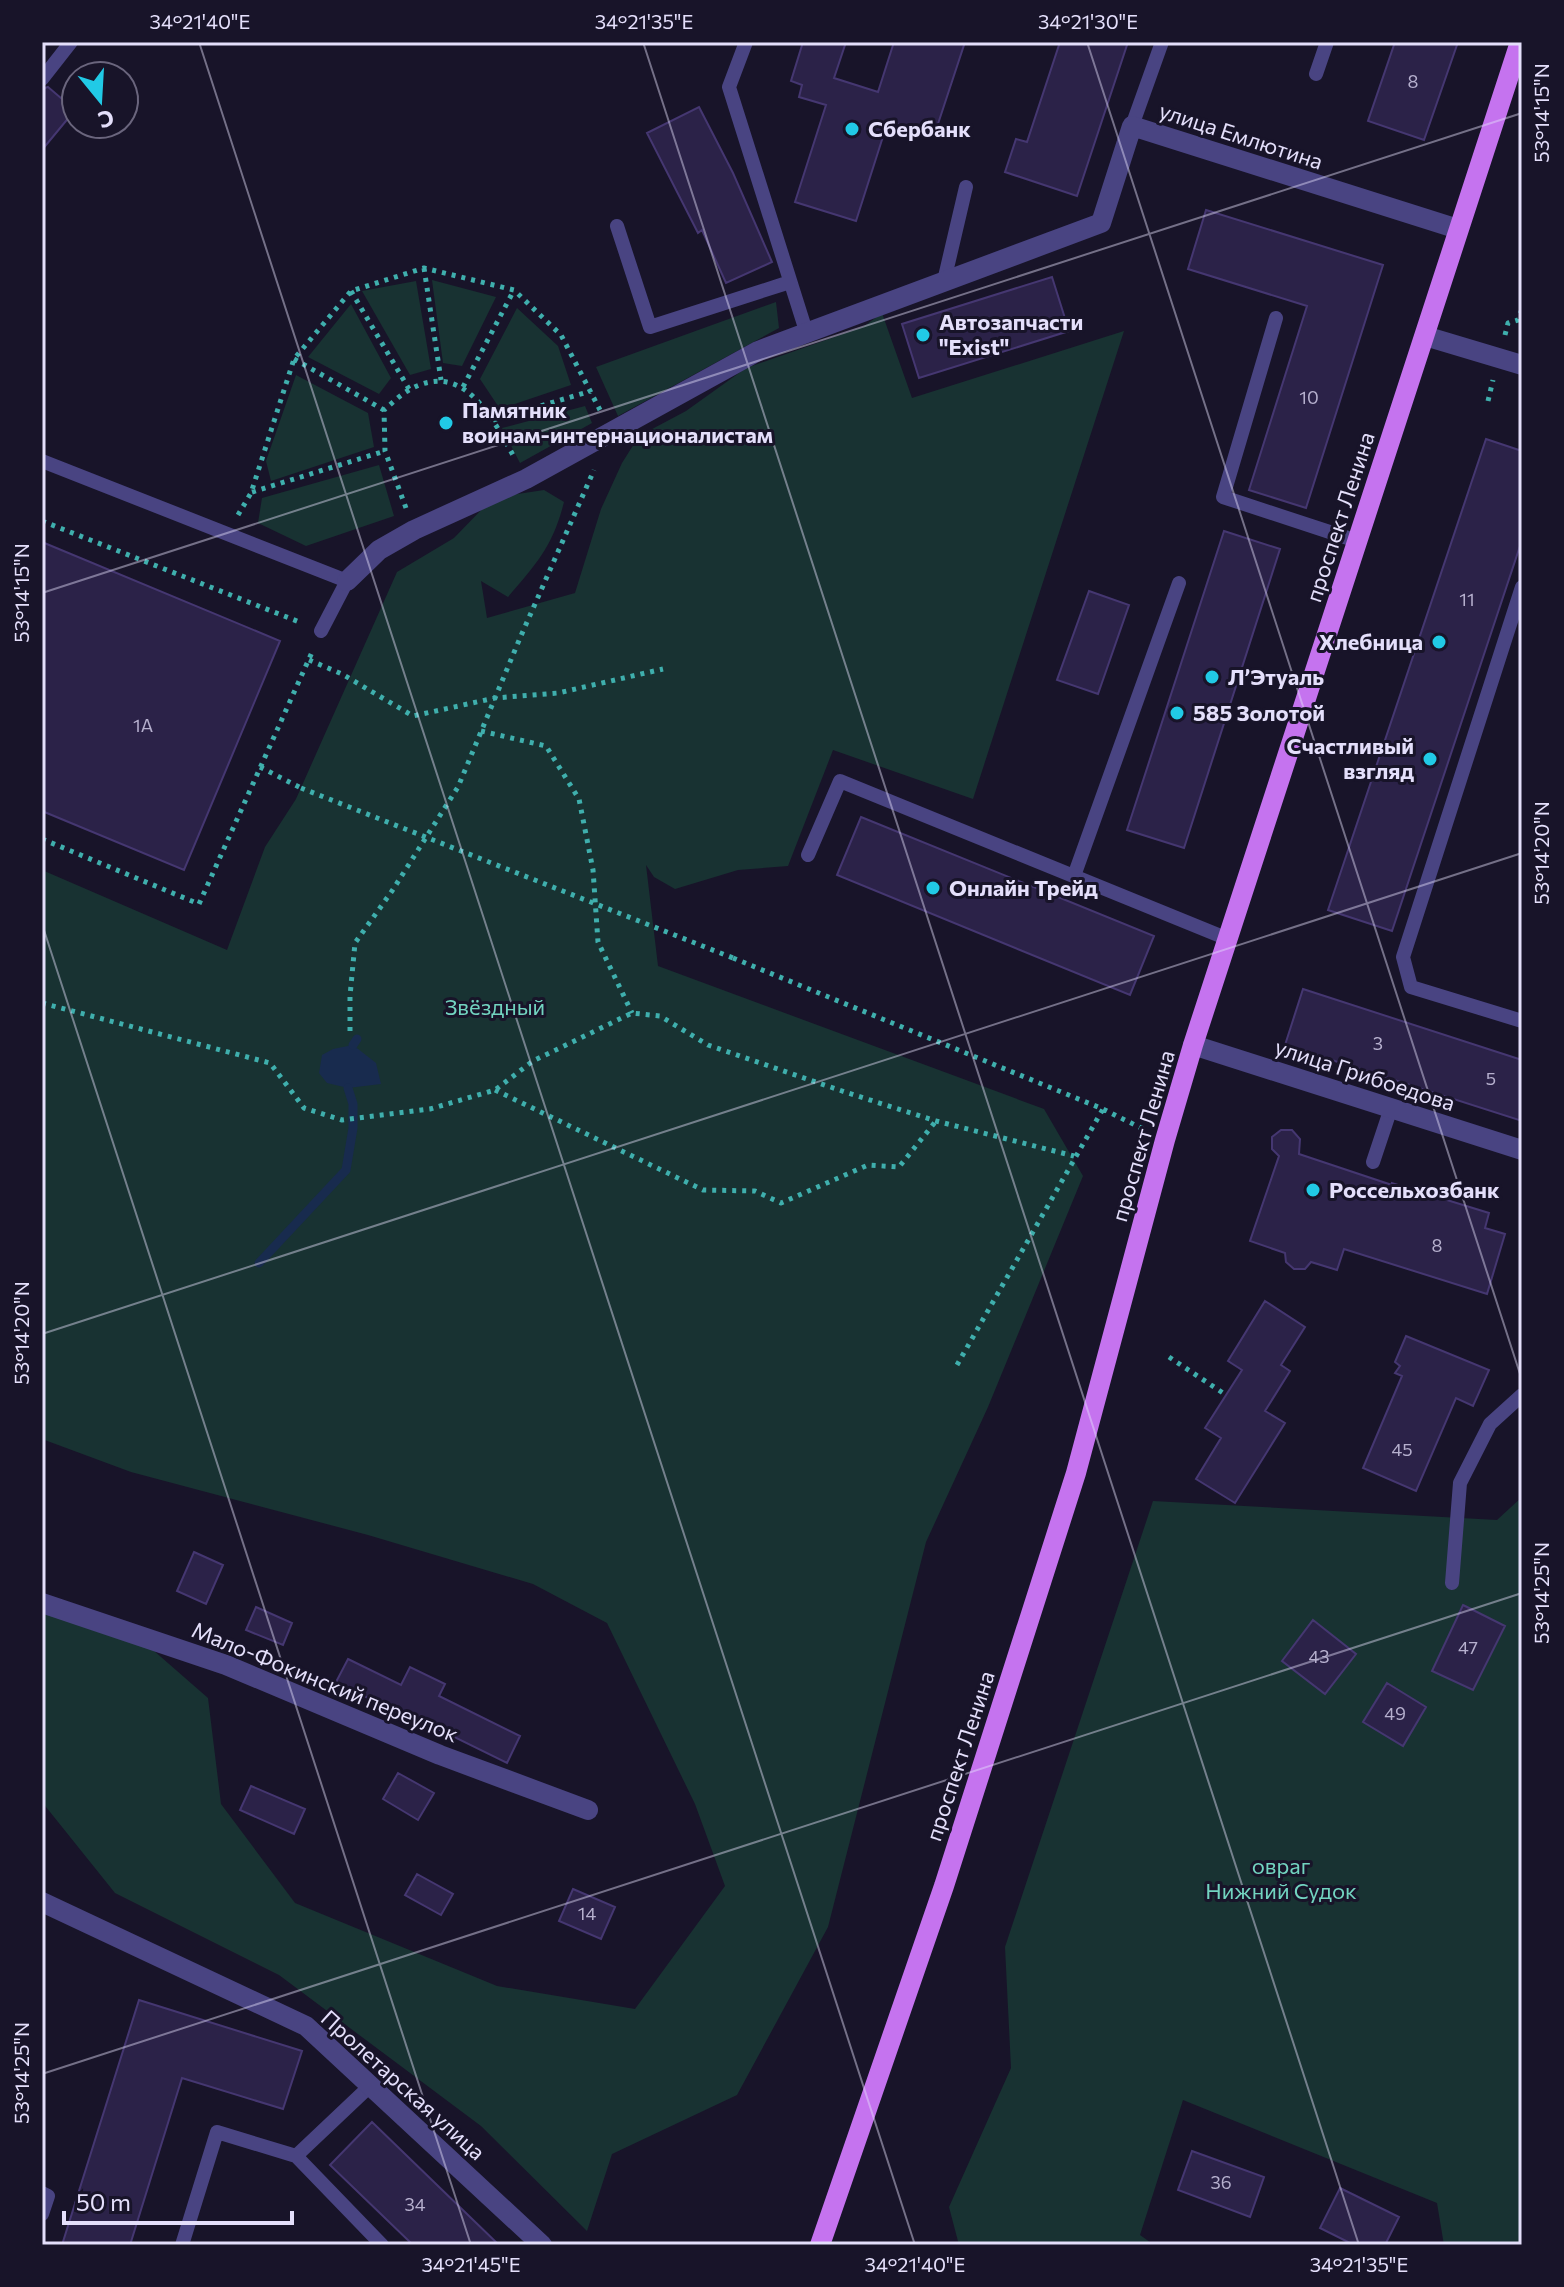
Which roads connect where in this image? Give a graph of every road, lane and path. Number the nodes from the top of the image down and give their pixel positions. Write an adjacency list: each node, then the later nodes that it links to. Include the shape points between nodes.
1 (71, 42): 7 (lane)
2 (746, 42): 14 (lane, via 729,87)
3 (1162, 42): 8 (lane)
4 (1327, 42): 6 (lane)
5 (1520, 42): 11 (main road, проспект Ленина)
6 (1316, 74)
7 (42, 79)
8 (1132, 126): 11 (street, улица Емлютина); 13 (street, улица Емлютина, via 1101,223)
9 (966, 187): 13 (lane)
10 (617, 226): 14 (lane, via 650,327)
11 (1458, 229): 19 (main road, проспект Ленина)
12 (424, 268): 15 (path); 16 (path); 22 (path)
13 (944, 281): 18 (street, улица Емлютина)
14 (790, 282): 18 (lane)
15 (514, 290): 23 (path); 25 (path, via 561,335)
16 (351, 291): 20 (path); 24 (path)
17 (1276, 318): 36 (lane, via 1223,497)
18 (806, 331): 28 (street, улица Емлютина, via 758,351)
19 (1425, 336): 21 (street); 36 (main road, проспект Ленина)
20 (294, 359): 26 (path); 32 (path)
21 (1522, 365)
22 (441, 380): 23 (path); 24 (path)
23 (463, 387): 27 (path)
24 (409, 389): 26 (path)
25 (591, 391): 27 (path); 28 (path)
26 (384, 410): 29 (path)
27 (493, 420): 31 (path)
28 (611, 432): 31 (street, улица Емлютина); 43 (path)
29 (385, 451): 32 (path); 34 (path)
30 (42, 461): 35 (lane)
31 (526, 479): 34 (street, улица Емлютина)
32 (251, 493): 35 (path)
33 (42, 521): 40 (path)
34 (414, 530): 37 (street, улица Емлютина, via 379,550)
35 (227, 533): 37 (lane)
36 (1357, 541): 49 (main road, проспект Ленина)
37 (347, 581): 40 (lane)
38 (1179, 583): 48 (lane)
39 (1522, 587): 52 (lane, via 1403,957 1411,987)
40 (321, 631): 41 (path)
41 (309, 660): 43 (path, via 413,716); 45 (path)
42 (663, 669): 43 (path, via 558,693)
43 (495, 698): 44 (path)
44 (481, 731): 51 (path, via 546,746 579,799 593,870 598,942); 53 (path, via 458,787 355,943)
45 (260, 767): 46 (path, via 199,904); 57 (path, bridge, via 301,788)
46 (42, 839)
47 (808, 855): 48 (lane, via 840,781)
48 (1074, 876): 49 (lane)
49 (1228, 939): 54 (main road, проспект Ленина)
50 (42, 1003): 55 (path, via 270,1063 304,1108 342,1120 430,1109)
51 (632, 1013): 55 (path, via 533,1061); 58 (path, via 660,1016 708,1045)
52 (1522, 1021)
53 (350, 1031)
54 (1193, 1045): 56 (street, улица Грибоедова); 59 (main road, проспект Ленина)
55 (495, 1090): 58 (path, via 703,1190 755,1191 781,1203 868,1165 899,1167)
56 (1391, 1108): 60 (street, улица Грибоедова); 62 (lane)
57 (1103, 1109): 59 (path); 61 (path)
58 (936, 1121): 61 (path)
59 (1165, 1140): 78 (main road, проспект Ленина, via 1076,1473 944,1886)
60 (1522, 1150)
61 (1074, 1156): 64 (path)
62 (1373, 1162)
63 (1169, 1357): 65 (path)
64 (957, 1365)
65 (1226, 1395)
66 (1522, 1395): 67 (lane, via 1490,1424 1460,1483)
67 (1452, 1583)
68 (42, 1603): 69 (street, Мало-Фокинский переулок, via 226,1665)
69 (588, 1810)
70 (42, 1902): 71 (street, Пролетарская улица, via 306,2026)
71 (370, 2086): 72 (lane); 77 (street, Пролетарская улица)
72 (296, 2156): 75 (lane, via 217,2132); 76 (lane)
73 (42, 2193): 74 (lane, via 48,2196)
74 (42, 2214)
75 (182, 2245)
76 (382, 2245)
77 (542, 2245)
78 (820, 2245)

